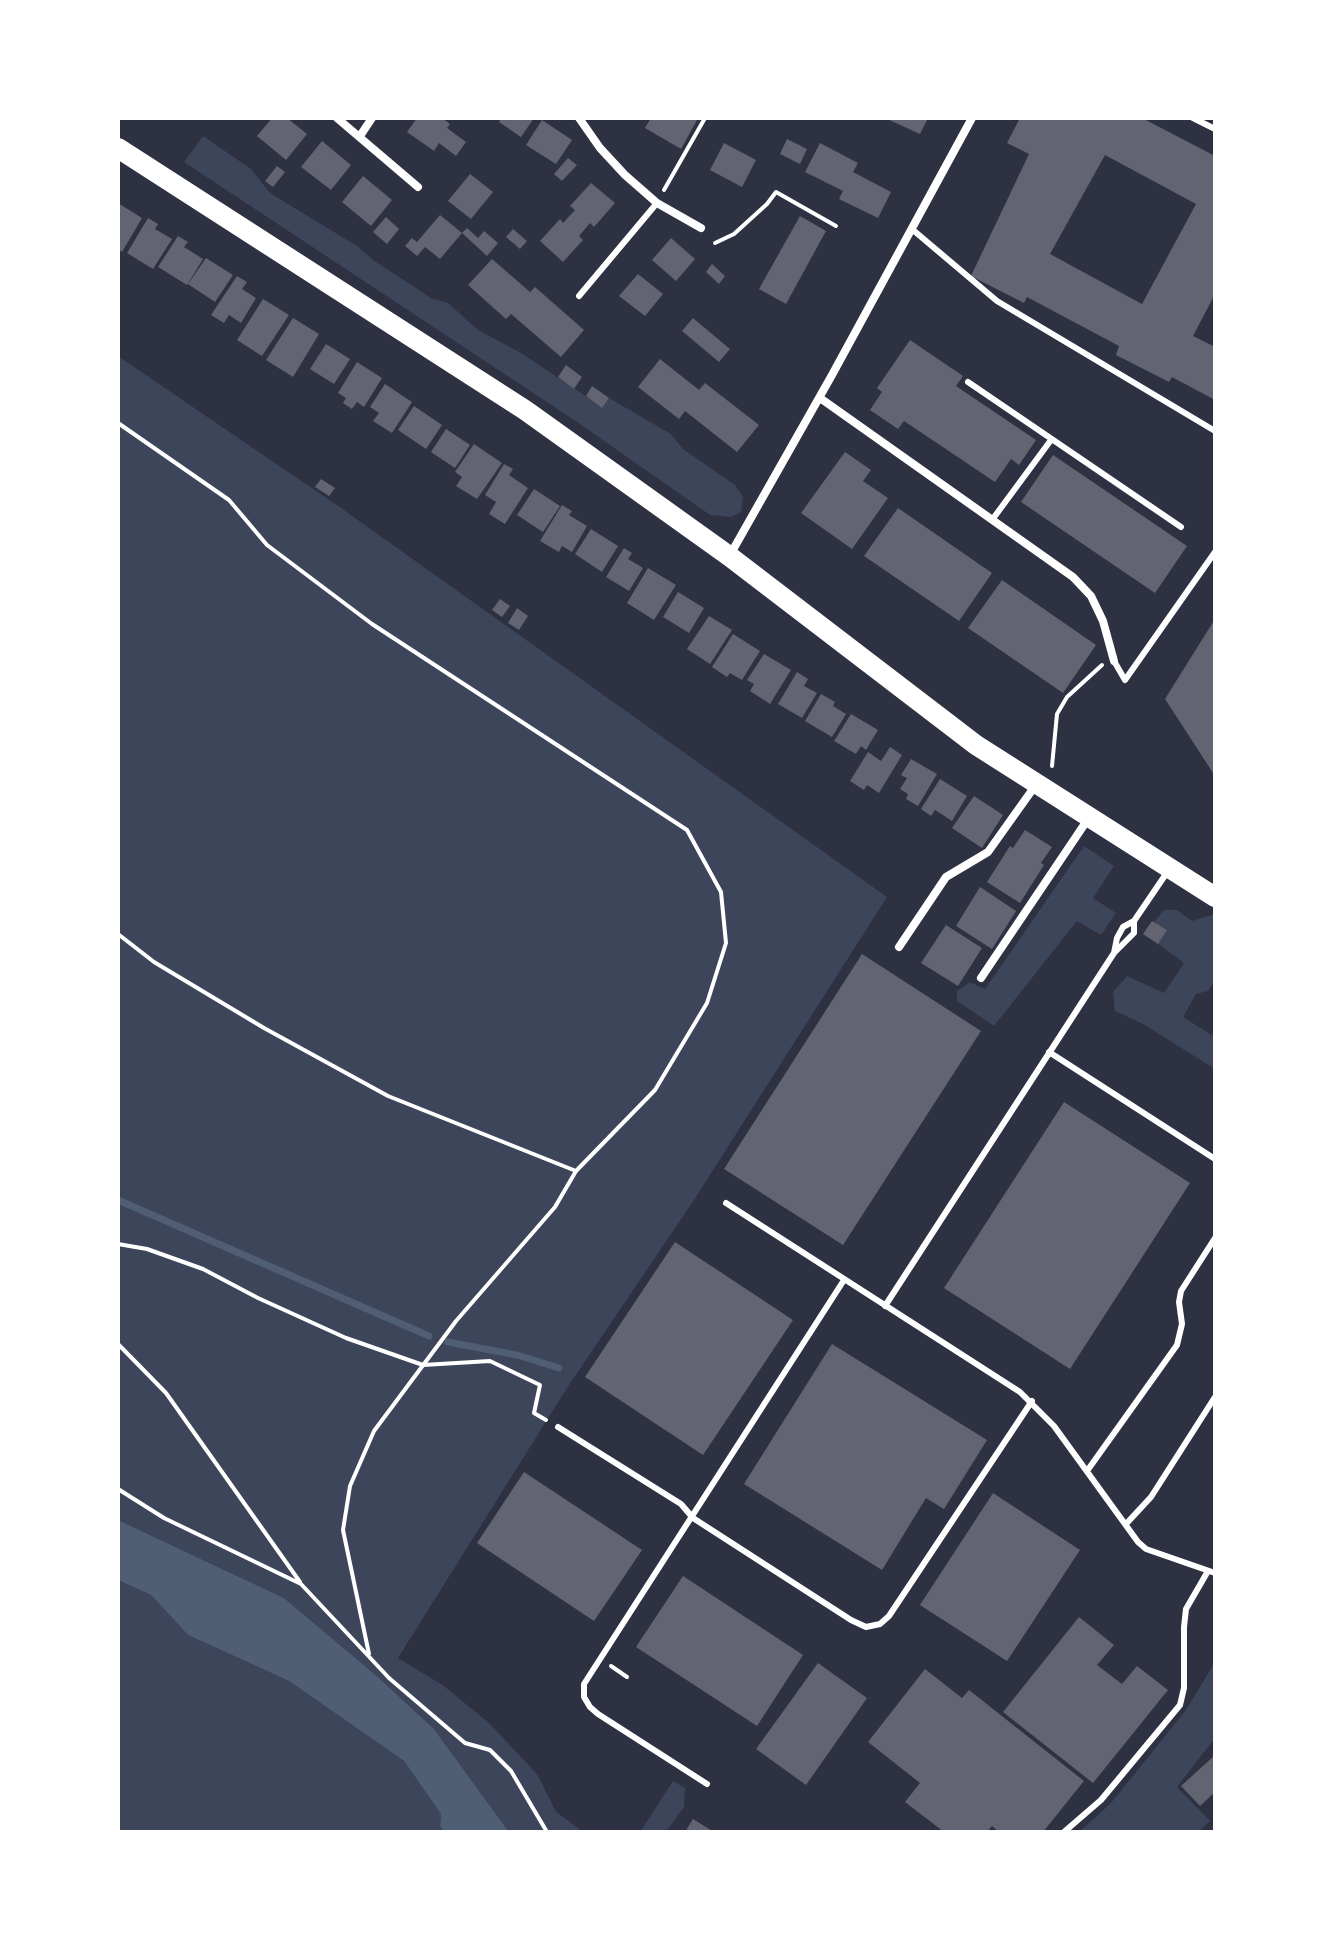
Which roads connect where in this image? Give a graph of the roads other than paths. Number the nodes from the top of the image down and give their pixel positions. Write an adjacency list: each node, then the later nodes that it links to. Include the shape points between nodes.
1 (337, 118): 7 (street)
2 (372, 118): 7 (street)
3 (579, 118): 10 (street, via 608,157)
4 (972, 118): 12 (street)
5 (1193, 118): 6 (lane)
6 (1215, 129)
7 (360, 136): 9 (street)
8 (118, 148): 21 (main road, via 525,410)
9 (418, 187)
10 (657, 203): 11 (street); 13 (lane)
11 (701, 228)
12 (913, 230): 15 (street); 16 (lane, via 997,301)
13 (579, 296)
14 (968, 382): 17 (lane)
15 (820, 398): 18 (street); 21 (street)
16 (1215, 431)
17 (1051, 440): 18 (lane); 19 (lane)
18 (992, 520): 22 (street, via 1073,577 1091,596)
19 (1181, 527)
20 (1215, 552): 22 (lane, via 1125,680)
21 (729, 556): 23 (main road, via 953,728)
22 (1113, 658)
23 (1036, 784): 24 (main road); 27 (street, via 988,852 946,877)
24 (1089, 817): 25 (main road); 28 (street)
25 (1169, 869): 26 (main road); 29 (lane, via 1134,921 1134,933 1114,953)
26 (1215, 897)
27 (899, 947)
28 (981, 978)
29 (1049, 1052): 30 (lane); 34 (lane)
30 (1215, 1159)
31 (726, 1203): 33 (lane)
32 (1215, 1238): 38 (lane, via 1181,1291 1177,1345)
33 (844, 1280): 34 (lane); 39 (lane)
34 (885, 1306): 36 (lane)
35 (1215, 1397): 40 (lane, via 1151,1497)
36 (1032, 1401): 38 (lane); 39 (lane, via 880,1624 866,1627 851,1620)
37 (558, 1427): 39 (lane, via 681,1504)
38 (1087, 1471): 40 (lane)
39 (693, 1518): 42 (lane, via 590,1672 584,1697 598,1714)
40 (1126, 1524): 41 (lane, via 1146,1549)
41 (1212, 1572): 43 (lane, via 1186,1609 1180,1705 1101,1800)
42 (707, 1784)
43 (1064, 1832)

